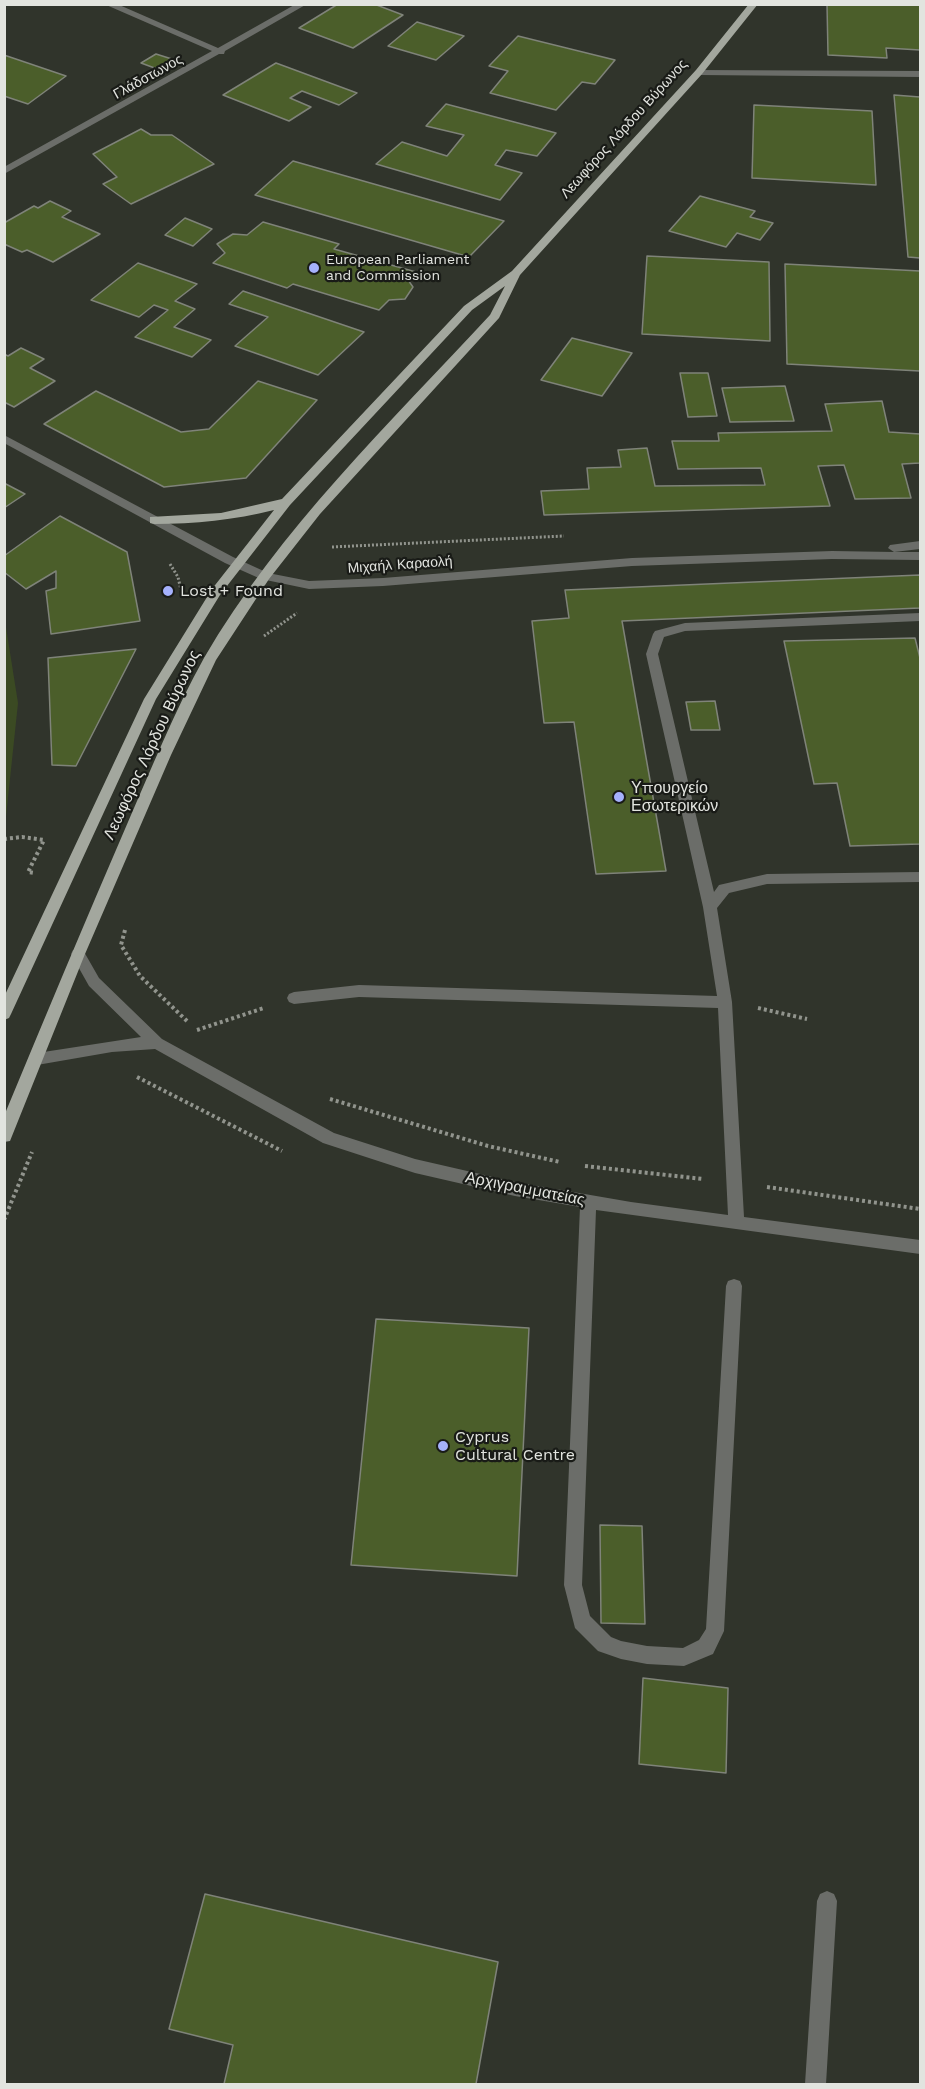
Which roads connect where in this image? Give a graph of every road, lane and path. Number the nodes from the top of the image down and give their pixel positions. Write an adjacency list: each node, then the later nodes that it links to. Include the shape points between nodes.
1 (108, 4): 4 (street)
2 (303, 4): 4 (street, Γλάδστωνος)
3 (754, 4): 5 (main road, Λεωφόρος Λόρδου Βύρωνος)
4 (221, 52): 7 (street, Γλάδστωνος)
5 (699, 72): 6 (street); 8 (main road, Λεωφόρος Λόρδου Βύρωνος)
6 (921, 74)
7 (4, 171)
8 (516, 273): 10 (main road, Λεωφόρος Λόρδου Βύρωνος, via 468,308); 16 (main road, Λεωφόρος Λόρδου Βύρωνος, via 495,316 316,511)
9 (4, 438): 11 (street, Μιχαήλ Καραολή)
10 (286, 502): 11 (main road, via 212,518); 15 (main road, Λεωφόρος Λόρδου Βύρωνος)
11 (154, 520): 15 (street, Μιχαήλ Καραολή)
12 (921, 545): 13 (street, Μιχαήλ Καραολή)
13 (832, 555): 14 (street, Μιχαήλ Καραολή); 16 (street, Μιχαήλ Καραολή, via 632,562 347,584 309,585)
14 (921, 556)
15 (237, 564): 16 (street, Μιχαήλ Καραολή); 26 (main road, Λεωφόρος Λόρδου Βύρωνος, via 177,651 150,699)
16 (265, 576): 22 (main road, Λεωφόρος Λόρδου Βύρωνος, via 210,659 187,705)
17 (921, 616): 21 (street, via 685,627 659,634 652,654)
18 (4, 839): 19 (path, via 44,840)
19 (28, 872)
20 (921, 877): 21 (street, via 767,879 724,889)
21 (710, 908): 25 (street)
22 (78, 954): 30 (street, Αρχιγραμματείας, via 94,982); 31 (main road, Λεωφόρος Λόρδου Βύρωνος)
23 (140, 976): 28 (path)
24 (294, 998): 25 (street, via 358,991); 28 (path)
25 (725, 1002): 27 (path); 36 (street)
26 (4, 1014)
27 (807, 1019)
28 (196, 1030): 29 (path); 30 (path)
29 (203, 1036)
30 (157, 1043): 31 (street, via 108,1046); 37 (street, Αρχιγραμματείας, via 329,1138 415,1166)
31 (37, 1059): 33 (main road, Λεωφόρος Λόρδου Βύρωνος)
32 (323, 1097): 34 (path, via 488,1146)
33 (4, 1136)
34 (565, 1163)
35 (576, 1165): 36 (path)
36 (734, 1182): 38 (path); 39 (street)
37 (588, 1201): 39 (street, Αρχιγραμματείας); 41 (street, via 573,1585 582,1621 605,1644 621,1650 684,1657 706,1647 715,1631)
38 (921, 1209)
39 (736, 1223): 40 (street, Αρχιγραμματείας)
40 (921, 1247)
41 (734, 1286)
42 (827, 1901): 43 (street)
43 (815, 2085)

